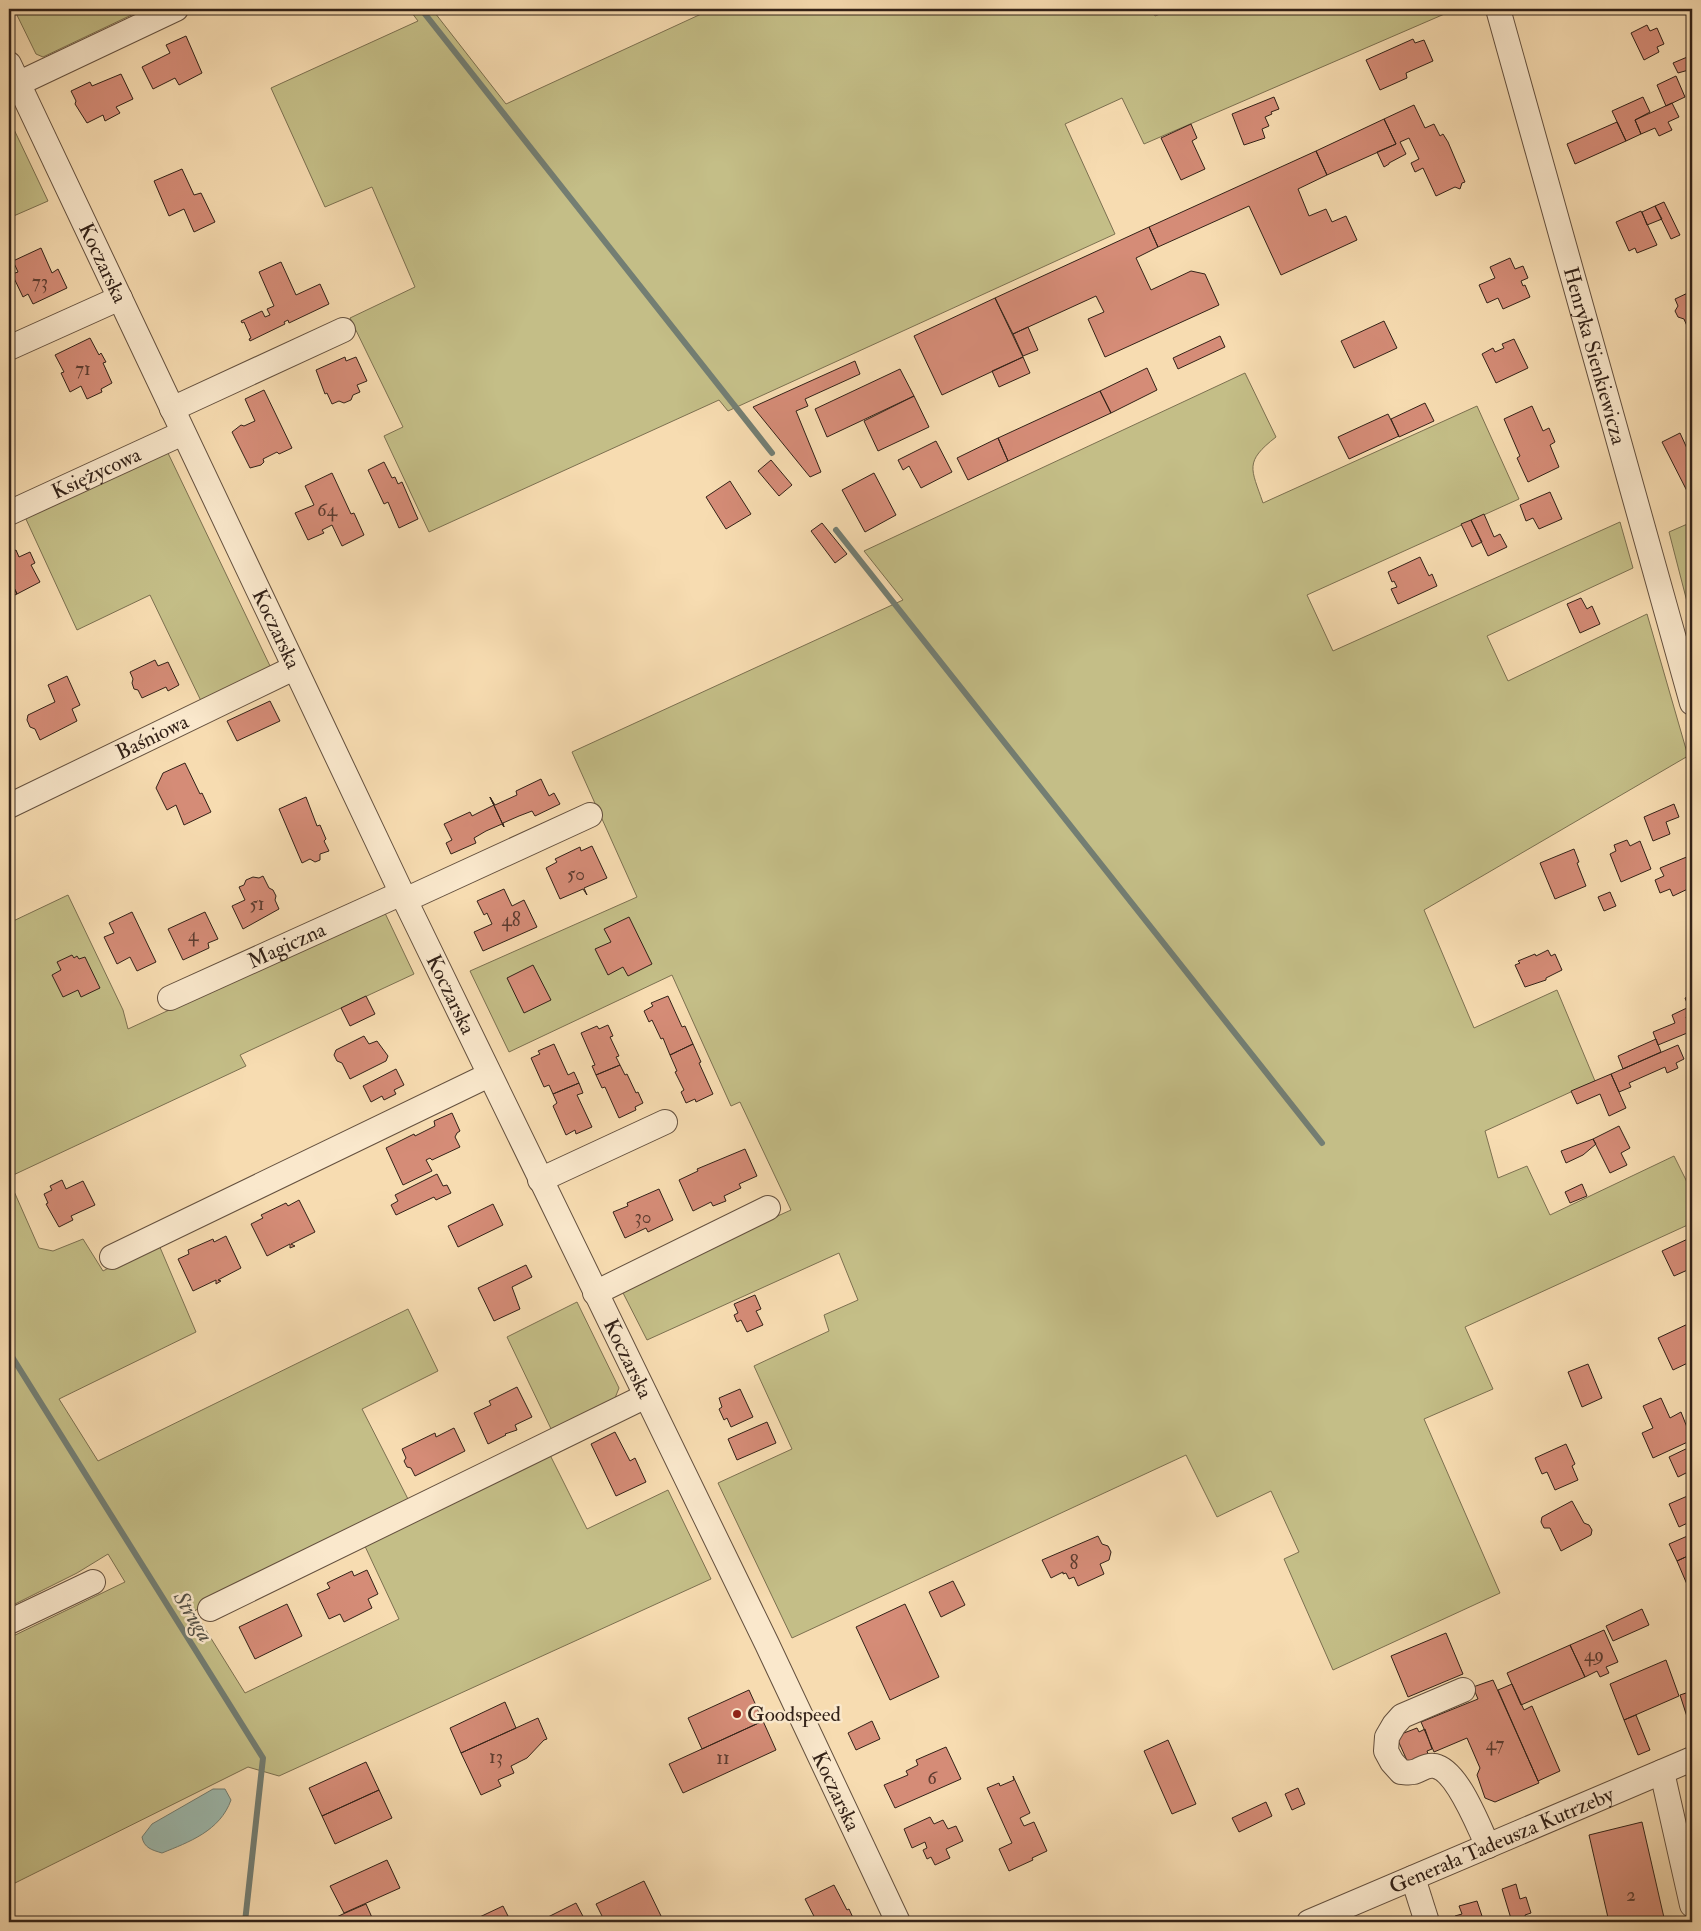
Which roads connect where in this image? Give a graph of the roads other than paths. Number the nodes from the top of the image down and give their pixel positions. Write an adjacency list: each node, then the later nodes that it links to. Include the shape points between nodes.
1 (176, 9): 3 (street)
2 (1498, 9): 11 (street, Henryka Sienkiewicza)
3 (12, 79): 4 (street, Koczarska)
4 (120, 298): 6 (street); 7 (street, Koczarska)
5 (342, 330): 7 (street)
6 (9, 348)
7 (172, 409): 8 (street, Koczarska)
8 (183, 433): 9 (street, Księżycowa); 10 (street, Koczarska)
9 (9, 513)
10 (294, 668): 12 (street, Baśniowa); 14 (street, Koczarska)
11 (1692, 703)
12 (9, 806)
13 (590, 815): 14 (street, Magiczna)
14 (403, 897): 15 (street, Magiczna); 16 (street, Koczarska)
15 (170, 998)
16 (489, 1075): 18 (street, Koczarska); 20 (street)
17 (665, 1122): 18 (street)
18 (540, 1180): 21 (street, Koczarska)
19 (768, 1208): 21 (street)
20 (112, 1257)
21 (595, 1293): 22 (street, Koczarska)
22 (646, 1396): 24 (street); 32 (street, Koczarska)
23 (93, 1582): 25 (street)
24 (210, 1609)
25 (9, 1622)
26 (1463, 1690): 29 (street, via 1402,1716 1387,1737 1386,1751 1401,1772 1435,1766 1446,1772 1455,1782)
27 (1692, 1759): 28 (street, Generała Tadeusza Kutrzeby)
28 (1662, 1772): 29 (street, Generała Tadeusza Kutrzeby); 31 (street)
29 (1488, 1846): 30 (street, Generała Tadeusza Kutrzeby)
30 (1413, 1878): 33 (street, Generała Tadeusza Kutrzeby); 34 (street)
31 (1692, 1905)
32 (898, 1922)
33 (1310, 1922)
34 (1427, 1922)

